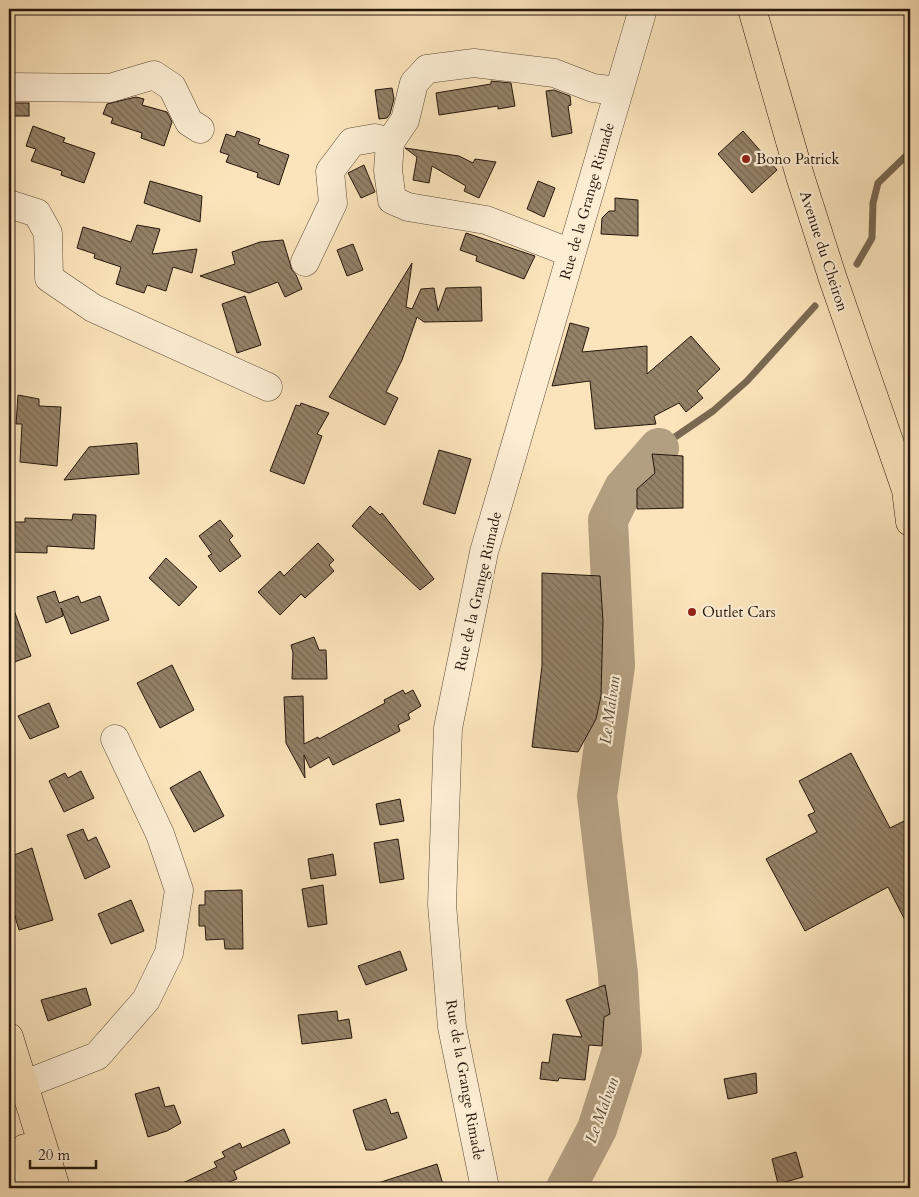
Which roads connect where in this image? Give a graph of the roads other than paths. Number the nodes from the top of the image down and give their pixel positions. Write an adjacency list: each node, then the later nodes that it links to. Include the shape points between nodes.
1 (643, 9): 4 (street, Rue de la Grange Rimade)
2 (752, 9): 11 (main road, Avenue du Cheiron, via 826,258)
3 (9, 87): 5 (street, via 110,88 154,75 172,87 189,122)
4 (618, 91): 6 (street, via 593,88 554,73 474,63 427,69 414,83 405,120); 8 (street, Rue de la Grange Rimade)
5 (200, 129)
6 (390, 142): 8 (street, via 388,170 392,200 408,207 486,220); 9 (street, via 375,138 352,142 330,171 333,203)
7 (9, 204): 10 (street, via 37,213 48,233 49,278 93,308)
8 (572, 253): 20 (street, Rue de la Grange Rimade, via 484,552 448,728 442,904 452,1026)
9 (305, 262)
10 (268, 388)
11 (908, 493): 12 (main road, Avenue du Cheiron)
12 (910, 522)
13 (115, 739): 15 (street, via 160,834 179,890 169,953 146,1000 97,1056)
14 (9, 1037): 15 (main road)
15 (14, 1087): 16 (main road); 19 (main road)
16 (28, 1158): 17 (street, via 19,1184); 18 (main road)
17 (14, 1188)
18 (35, 1188)
19 (56, 1188)
20 (485, 1188)

